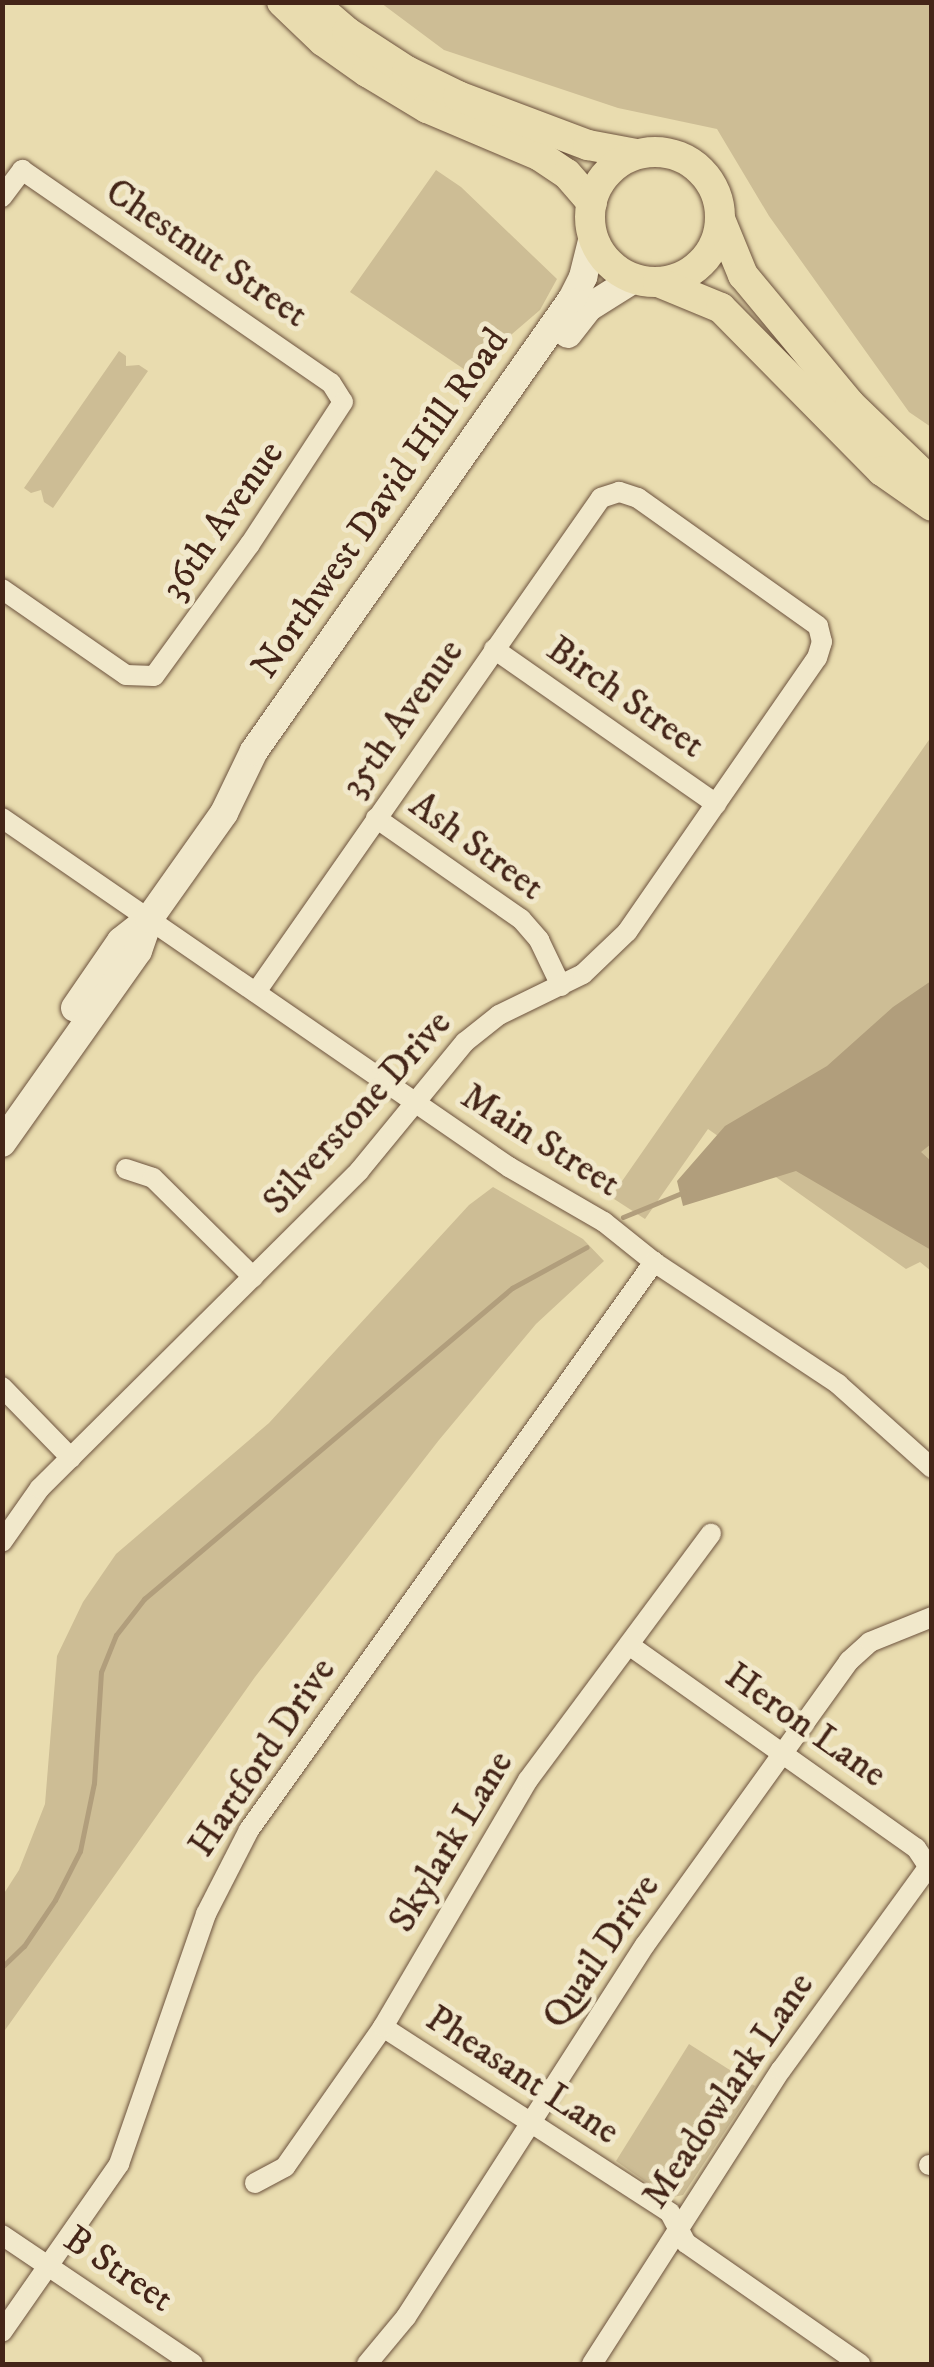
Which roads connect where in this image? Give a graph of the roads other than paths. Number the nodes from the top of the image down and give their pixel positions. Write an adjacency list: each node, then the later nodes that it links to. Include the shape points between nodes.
1 (282, 2): 5 (main road, via 366,72 427,108 540,156)
2 (312, 2): 3 (main road, via 377,52 458,96 588,146)
3 (636, 154): 5 (main road, via 608,172); 6 (main road, via 677,155 695,165 714,190)
4 (2, 198): 9 (street, Chestnut Street, via 22,170 331,382)
5 (592, 203): 7 (main road)
6 (720, 219): 8 (main road, via 708,256 677,278); 10 (main road, via 744,275 850,404)
7 (593, 236): 8 (main road, via 602,255); 16 (street, Northwest David Hill Road, via 572,299 254,750)
8 (646, 280): 11 (main road, via 721,308 882,471); 16 (street, Northwest David Hill Road, via 605,294 574,326 244,798)
9 (344, 402): 12 (street, 36th Avenue, via 154,676 126,675)
10 (932, 484)
11 (932, 506)
12 (5, 596)
13 (822, 637): 14 (street, 35th Avenue, via 808,616 635,496 614,493 595,504); 15 (street, Silverstone Drive, via 818,658)
14 (494, 649): 15 (street, Birch Street); 18 (street, 35th Avenue)
15 (716, 804): 20 (street, Silverstone Drive, via 627,932 596,964)
16 (224, 813): 19 (street, Northwest David Hill Road)
17 (2, 818): 19 (street, Main Street)
18 (376, 818): 20 (street, Ash Street, via 521,919); 21 (street, 35th Avenue)
19 (150, 919): 21 (street, Main Street); 23 (street, Northwest David Hill Road, via 121,941); 24 (street, Northwest David Hill Road, via 132,960)
20 (561, 986): 22 (street, Silverstone Drive, via 481,1028)
21 (256, 992): 22 (street, Main Street)
22 (416, 1102): 26 (street, Main Street, via 604,1222); 27 (street, Silverstone Drive, via 359,1172)
23 (2, 1112)
24 (2, 1142)
25 (126, 1169): 27 (street, via 153,1178)
26 (654, 1262): 30 (street, Main Street, via 838,1384); 42 (street, Hartford Drive, via 249,1830 206,1914 119,2164)
27 (253, 1277): 29 (street, Silverstone Drive)
28 (2, 1388): 29 (street)
29 (71, 1458): 32 (street, Silverstone Drive, via 29,1501)
30 (932, 1468)
31 (711, 1534): 34 (street, Skylark Lane)
32 (2, 1542)
33 (932, 1618): 35 (street, Quail Drive, via 857,1652)
34 (629, 1645): 35 (street, Heron Lane); 37 (street, Skylark Lane, via 528,1780)
35 (784, 1754): 36 (street, Heron Lane, via 916,1848); 38 (street, Quail Drive, via 646,1946)
36 (930, 1867): 40 (street, Meadowlark Lane, via 781,2070)
37 (382, 2027): 38 (street, Pheasant Lane); 39 (street, Skylark Lane, via 285,2168)
38 (530, 2124): 40 (street, Pheasant Lane, via 670,2213); 45 (street, Quail Drive, via 406,2317)
39 (255, 2183)
40 (678, 2228): 46 (street, Meadowlark Lane); 47 (street, Pheasant Lane, via 686,2243)
41 (2, 2235): 42 (street, B Street)
42 (49, 2265): 43 (street, Hartford Drive); 44 (street, B Street)
43 (2, 2332)
44 (193, 2364)
45 (367, 2364)
46 (592, 2364)
47 (860, 2364)

